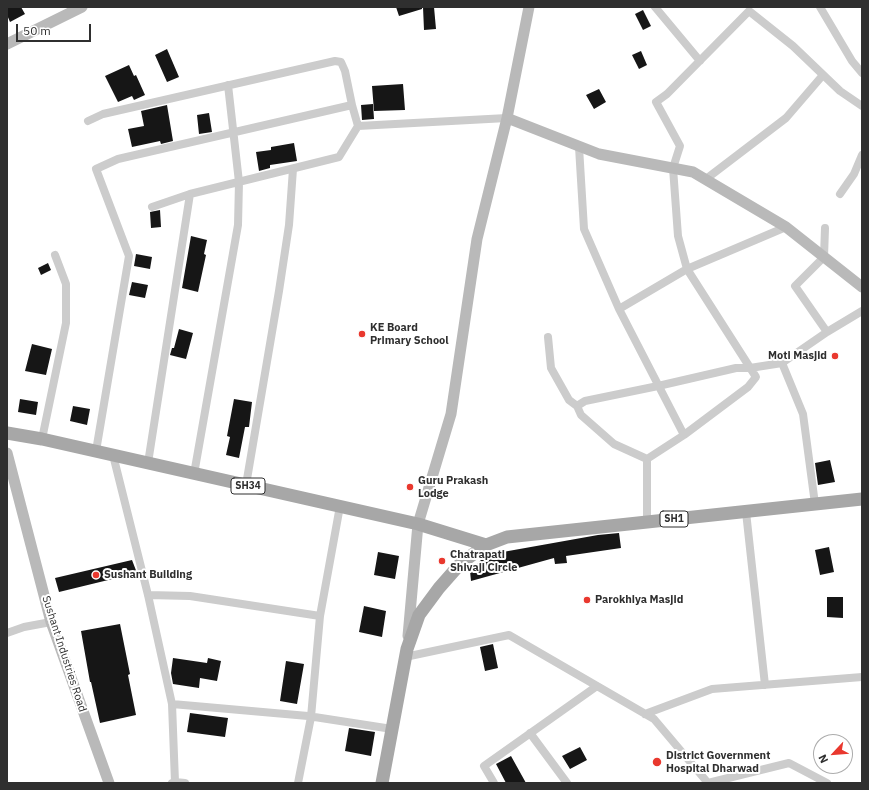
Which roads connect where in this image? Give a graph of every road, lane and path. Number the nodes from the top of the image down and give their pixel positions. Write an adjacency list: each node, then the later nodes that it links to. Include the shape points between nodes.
1 (82, 7): 6 (street)
2 (529, 7): 14 (street)
3 (655, 7): 8 (street)
4 (820, 7): 9 (street)
5 (746, 9): 8 (street); 10 (street, via 793,46)
6 (69, 10): 7 (street)
7 (7, 44)
8 (700, 61): 20 (street, via 656,102 680,146)
9 (862, 73)
10 (823, 75): 13 (street); 22 (street, via 786,118)
11 (228, 86): 12 (street, via 334,61 342,62); 15 (street, via 103,114); 17 (street)
12 (352, 105): 16 (street); 17 (street)
13 (862, 106)
14 (507, 118): 16 (street); 18 (street); 56 (street, via 478,239 451,414)
15 (88, 121)
16 (358, 126): 21 (street, via 339,157)
17 (233, 133): 23 (street); 44 (street, via 118,159 96,170 129,256)
18 (580, 147): 20 (street, via 599,154); 33 (street, via 584,229)
19 (862, 155): 25 (street, via 854,174)
20 (673, 168): 22 (street, via 693,172); 31 (street, via 678,236)
21 (292, 169): 23 (street); 50 (street, via 289,225 280,291)
22 (706, 179): 27 (street)
23 (239, 182): 24 (street); 49 (street, via 238,225)
24 (190, 194): 26 (street); 48 (street)
25 (840, 194)
26 (152, 207)
27 (786, 227): 30 (street); 31 (street)
28 (825, 228): 30 (street)
29 (55, 255): 43 (street, via 66,284 66,323)
30 (824, 257): 32 (street); 35 (street, via 795,286)
31 (687, 269): 33 (street); 38 (street)
32 (862, 287)
33 (619, 309): 39 (street)
34 (862, 311): 35 (street)
35 (827, 332): 37 (street)
36 (548, 337): 40 (street, via 551,368 569,400)
37 (782, 363): 38 (street); 52 (street, via 804,414)
38 (750, 368): 39 (street, via 736,368); 42 (street, via 756,377 748,387)
39 (658, 386): 40 (street, via 586,401); 42 (street)
40 (577, 406): 47 (street, via 581,415 614,444)
41 (7, 433): 43 (main road, SH34)
42 (684, 435): 47 (street)
43 (42, 439): 44 (main road, SH34)
44 (96, 451): 46 (main road, SH34)
45 (7, 454): 60 (street, Sushant Industries Road)
46 (113, 455): 48 (main road, SH34); 58 (street)
47 (647, 459): 55 (street)
48 (148, 464): 49 (main road, SH34)
49 (194, 474): 50 (main road, SH34)
50 (246, 485): 53 (main road, SH34)
51 (862, 499): 52 (main road, SH1)
52 (815, 504): 54 (main road, SH1)
53 (340, 506): 56 (main road, SH34); 59 (street)
54 (746, 512): 55 (main road, SH1); 64 (street)
55 (647, 522): 57 (main road, SH1, via 507,537)
56 (418, 524): 57 (main road, SH34); 62 (street)
57 (486, 545): 62 (main road, SH1, via 461,563 435,593 419,615)
58 (148, 595): 59 (street, via 190,596); 66 (street)
59 (320, 616): 68 (street)
60 (51, 622): 61 (street); 71 (street, Sushant Industries Road)
61 (7, 633)
62 (406, 653): 65 (street, via 509,635); 69 (main road, SH1)
63 (862, 677): 64 (street)
64 (765, 685): 67 (street, via 712,689)
65 (598, 686): 67 (street); 70 (street)
66 (172, 704): 68 (street); 72 (street)
67 (646, 714): 78 (street, via 654,719)
68 (311, 717): 69 (street); 74 (street)
69 (392, 729): 75 (main road, SH1)
70 (530, 734): 76 (street, via 484,766); 77 (street)
71 (108, 783)
72 (174, 783): 73 (street)
73 (185, 783)
74 (298, 783)
75 (382, 783)
76 (494, 783)
77 (567, 783)
78 (708, 783): 79 (street, via 789,763)
79 (827, 783)

